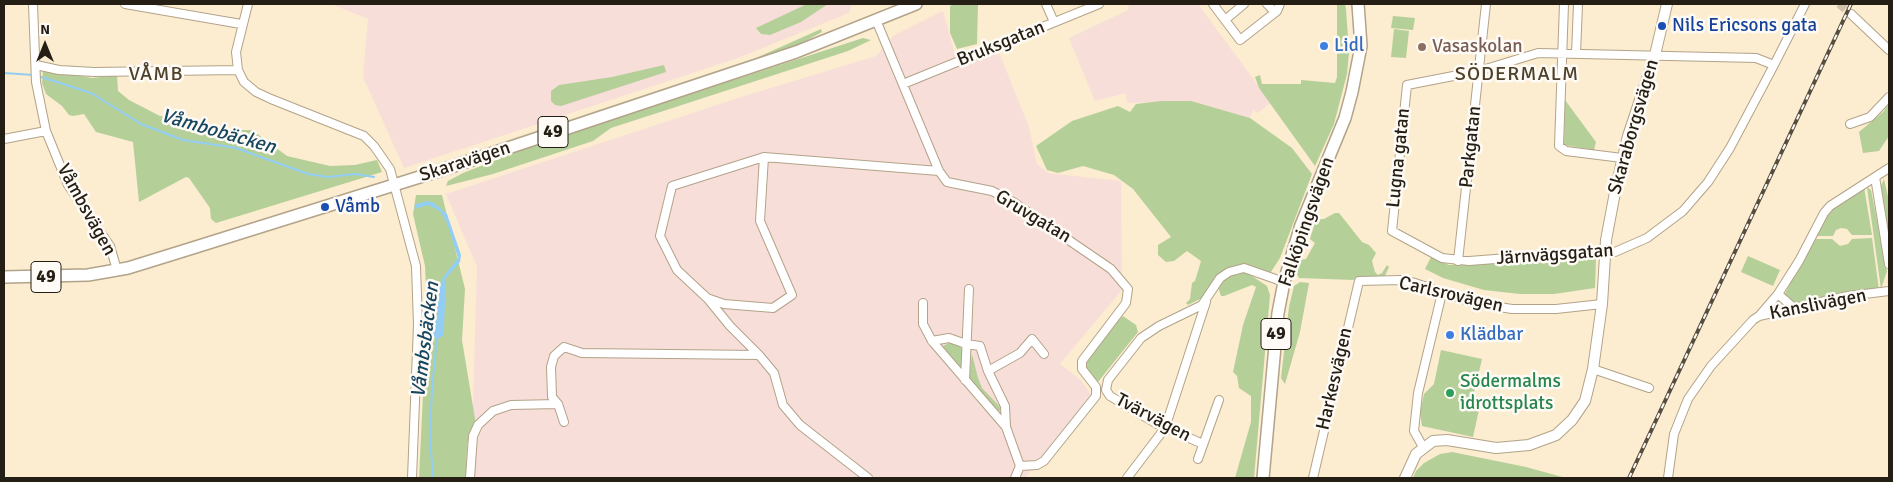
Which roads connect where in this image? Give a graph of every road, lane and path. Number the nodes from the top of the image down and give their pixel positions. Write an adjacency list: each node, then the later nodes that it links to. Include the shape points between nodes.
1 (33, 4): 30 (street, Våmbsvägen)
2 (125, 4): 23 (street)
3 (248, 4): 23 (street)
4 (916, 4): 20 (main road, Skaravägen / 49)
5 (1046, 4): 22 (street)
6 (1099, 4): 22 (street, Bruksgatan)
7 (1213, 4): 21 (street)
8 (1244, 4): 21 (street)
9 (1268, 4): 18 (street)
10 (1280, 4): 18 (street)
11 (1352, 4): 28 (main road, Falköpingsvägen / 49)
12 (1358, 4): 28 (main road, Falköpingsvägen / 49, via 1361,46)
13 (1486, 4): 32 (street, Parkgatan)
14 (1564, 4): 25 (street)
15 (1578, 4): 26 (street)
16 (1667, 4): 27 (street, Skaraborgsvägen)
17 (1805, 4): 29 (street, Järnvägsgatan)
18 (1275, 12): 21 (street, via 1240,40)
19 (1851, 14): 24 (street)
20 (876, 20): 33 (street, Gruvgatan); 43 (main road, Skaravägen / 49, via 796,52)
21 (1225, 20)
22 (1054, 22): 33 (street, Bruksgatan)
23 (241, 24): 31 (street, via 236,52)
24 (1889, 50)
25 (1562, 54): 26 (street); 32 (street, via 1531,54); 39 (street, via 1560,148)
26 (1576, 54): 27 (street)
27 (1655, 55): 29 (street, via 1756,58); 39 (street, Skaraborgsvägen)
28 (1358, 58): 51 (main road, Falköpingsvägen / 49, via 1345,118 1301,225)
29 (1774, 65): 45 (street, Järnvägsgatan, via 1730,148 1708,182 1683,211 1630,247 1615,252)
30 (36, 66): 31 (street, via 94,72); 36 (street, Våmbsvägen)
31 (238, 70): 43 (street, via 244,82 256,92 364,136 384,158)
32 (1479, 72): 44 (street, Lugna gatan, via 1407,85); 46 (street, Parkgatan)
33 (902, 84): 41 (street, Gruvgatan)
34 (1889, 97): 35 (street, via 1870,117)
35 (1850, 124)
36 (46, 131): 37 (street); 48 (street, Våmbsvägen, via 68,185 108,240)
37 (4, 139)
38 (764, 157): 41 (street); 56 (street, via 672,186 660,236 677,270); 56 (street, via 760,221 792,295 773,308 724,304)
39 (1622, 158): 45 (street, Skaraborgsvägen)
40 (1889, 168): 42 (street)
41 (940, 171): 78 (street, Gruvgatan, via 953,185 992,191 1013,202 1077,244 1123,282 1128,293 1126,303 1082,361 1082,369 1097,391 1092,402 1044,461)
42 (1875, 177): 47 (street); 55 (street, via 1824,213)
43 (394, 185): 48 (main road, Skaravägen / 49); 79 (street, via 416,266 418,325)
44 (1392, 231): 46 (street, Järnvägsgatan, via 1442,258)
45 (1605, 251): 46 (street, Järnvägsgatan); 59 (street, Skaraborgsvägen)
46 (1458, 261)
47 (1889, 264)
48 (117, 270): 49 (main road, Skaravägen / 49)
49 (4, 277)
50 (1359, 281): 54 (street, Carlsrovägen, via 1400,280); 85 (street, Harkesvägen)
51 (1284, 282): 57 (street, via 1238,268 1220,278); 84 (main road, Falköpingsvägen / 49, via 1278,313)
52 (969, 289): 63 (street)
53 (1889, 291): 60 (street, Kanslivägen, via 1848,296)
54 (1442, 293): 59 (street, Carlsrovägen, via 1474,303 1512,309); 76 (street, via 1418,393 1414,431)
55 (1778, 294): 60 (street); 61 (street)
56 (707, 298): 65 (street)
57 (1206, 302): 74 (street); 74 (street, Tvärvägen, via 1141,338 1108,380 1106,390 1111,396)
58 (923, 303): 62 (street, via 923,324)
59 (1602, 304): 66 (street, Skaraborgsvägen)
60 (1794, 309): 61 (street, Kanslivägen)
61 (1759, 316): 87 (street, Kanslivägen, via 1711,366 1688,399 1674,434)
62 (932, 341): 63 (street, via 948,338); 68 (street)
63 (966, 344): 67 (street, via 980,346); 68 (street)
64 (1044, 354): 67 (street, via 1032,339 1020,354)
65 (759, 355): 71 (street, via 582,353 564,347 554,356 551,367 552,397); 81 (street, via 774,373 783,404 800,425)
66 (1593, 368): 69 (street); 76 (street, Skaraborgsvägen, via 1590,388 1579,411 1566,427 1547,439 1510,448 1440,440)
67 (988, 371): 73 (street, via 1005,406)
68 (965, 380): 73 (street)
69 (1649, 388)
70 (1219, 400): 75 (street, Tvärvägen)
71 (558, 404): 72 (street); 80 (street, via 511,405 485,417 473,436)
72 (564, 422)
73 (1006, 428): 78 (street)
74 (1165, 428): 75 (street, Tvärvägen); 83 (street)
75 (1203, 444): 77 (street, Tvärvägen)
76 (1423, 447): 86 (street, via 1416,454)
77 (1198, 458)
78 (1020, 466): 82 (street)
79 (412, 478)
80 (470, 478)
81 (868, 478)
82 (1015, 478)
83 (1126, 478)
84 (1263, 478)
85 (1313, 478)
86 (1405, 478)
87 (1668, 478)

